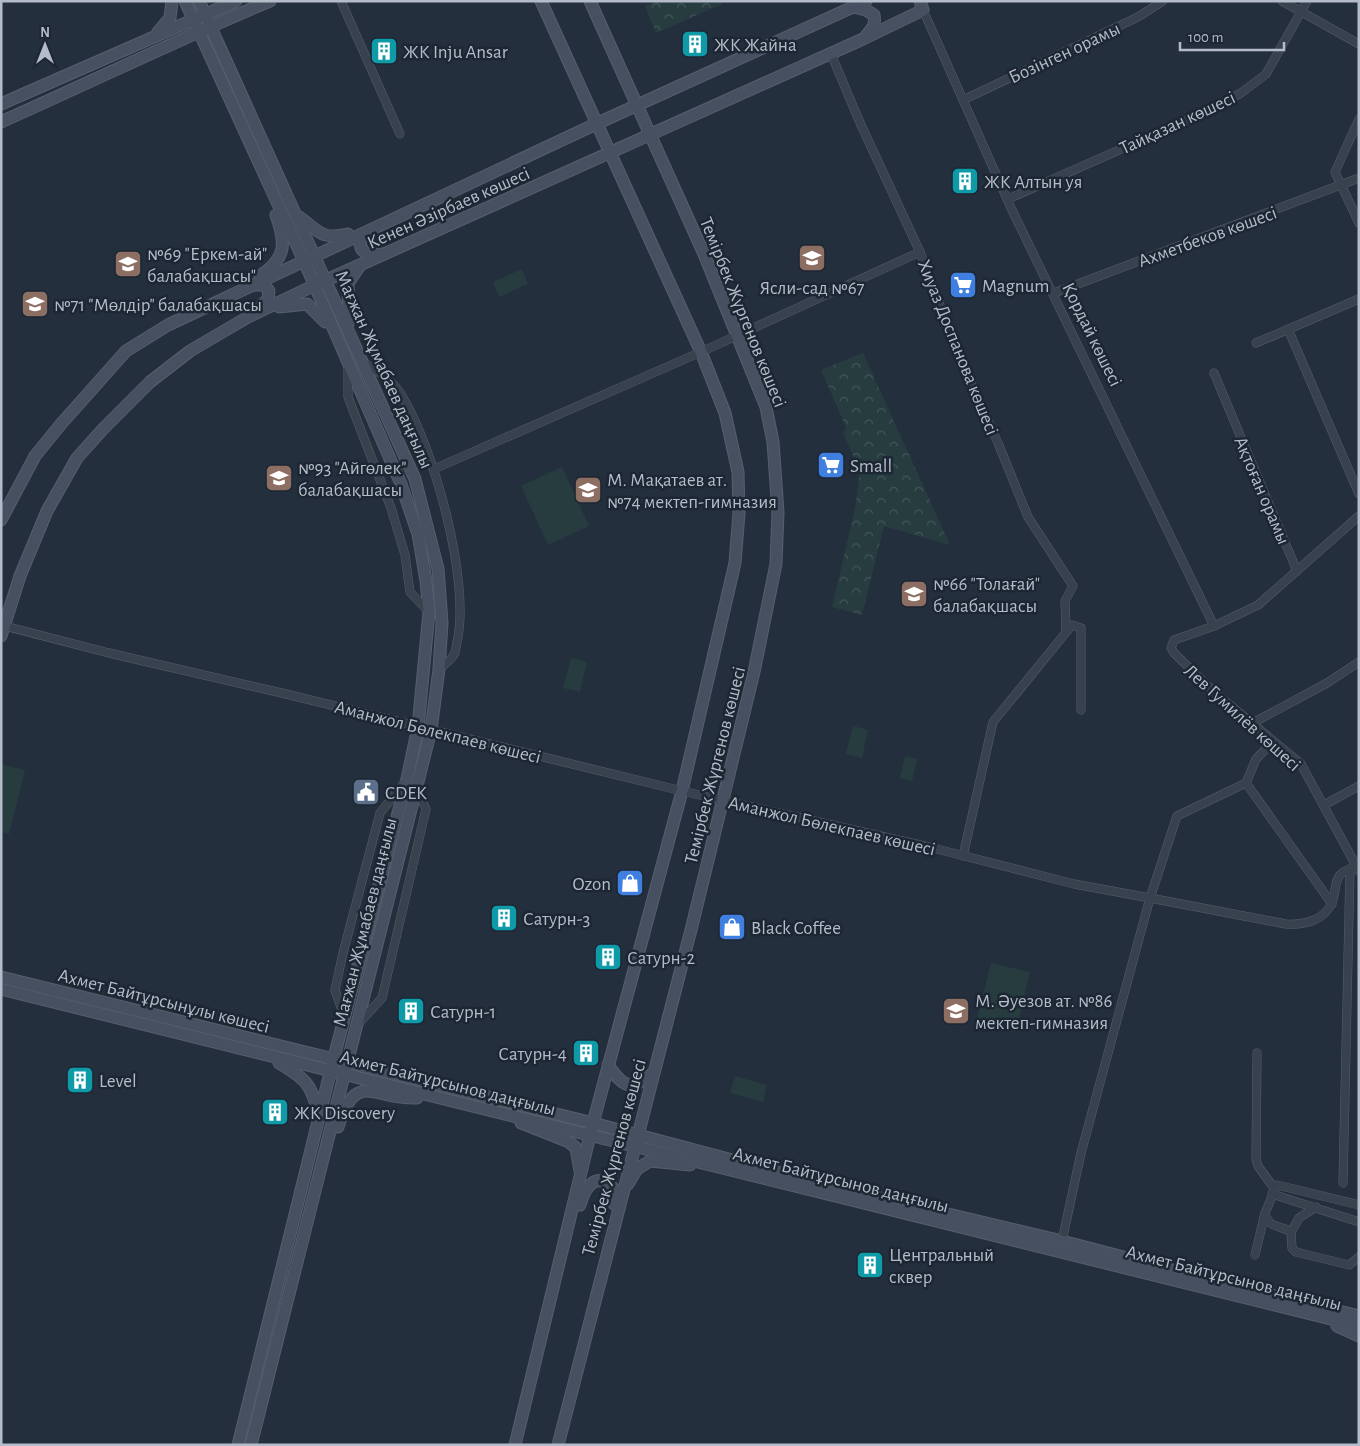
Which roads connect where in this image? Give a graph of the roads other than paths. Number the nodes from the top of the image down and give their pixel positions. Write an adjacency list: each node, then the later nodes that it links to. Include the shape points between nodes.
1 (172, 1): 18 (street, via 170,18)
2 (236, 1): 15 (street)
3 (270, 1): 17 (street)
4 (342, 1): 28 (street)
5 (541, 1): 27 (street, Темірбек Жүргенов көшесі)
6 (590, 1): 24 (street, Темірбек Жүргенов көшесі)
7 (866, 1): 13 (street, Кенен Әзірбаев көшесі)
8 (1163, 1): 22 (street, Бозінген орамы, via 1138,17)
9 (1282, 1): 14 (street)
10 (1308, 1): 14 (street, Тайқазан көшесі)
11 (192, 2): 15 (street, Мағжан Жұмабаев даңғылы); 16 (street, Мағжан Жұмабаев даңғылы)
12 (922, 5): 19 (street, Кенен Әзірбаев көшесі); 22 (street, Қордай көшесі)
13 (853, 7): 19 (street, via 874,15 874,28); 24 (street, Кенен Әзірбаев көшесі)
14 (1301, 13): 20 (street); 34 (street, Тайқазан көшесі, via 1266,74 1240,93 1203,113)
15 (204, 15): 16 (street); 17 (street, Мағжан Жұмабаев даңғылы)
16 (193, 20): 17 (street, Мағжан Жұмабаев даңғылы); 18 (street)
17 (204, 29): 26 (street); 31 (street, Мағжан Жұмабаев даңғылы); 35 (street, Мағжан Жұмабаев даңғылы)
18 (156, 35): 23 (street)
19 (863, 40): 21 (street, Кенен Әзірбаев көшесі)
20 (1359, 44)
21 (831, 54): 29 (street, Кенен Әзірбаев көшесі); 39 (street)
22 (963, 100): 34 (street, Қордай көшесі)
23 (1, 104)
24 (637, 105): 27 (street, Кенен Әзірбаев көшесі); 29 (street, Темірбек Жүргенов көшесі)
25 (1359, 119): 33 (street, via 1335,172)
26 (1, 122)
27 (598, 123): 30 (street, Темірбек Жүргенов көшесі); 37 (street, Кенен Әзірбаев көшесі)
28 (400, 134)
29 (649, 135): 30 (street, Кенен Әзірбаев көшесі); 53 (street, Темірбек Жүргенов көшесі)
30 (611, 153): 38 (street, Кенен Әзірбаев көшесі); 56 (street, Темірбек Жүргенов көшесі)
31 (264, 173): 41 (street, Мағжан Жұмабаев даңғылы); 47 (street, via 284,238 283,253 268,271)
32 (1359, 178): 33 (street, Ахметбеков көшесі)
33 (1340, 187): 36 (street); 46 (street, Ахметбеков көшесі)
34 (1008, 199): 46 (street, Қордай көшесі)
35 (296, 215): 37 (street, via 315,231 335,238); 40 (street, Мағжан Жұмабаев даңғылы)
36 (1359, 223)
37 (376, 227): 38 (street, via 361,238 360,247 364,253 378,255); 40 (street, Кенен Әзірбаев көшесі)
38 (400, 249): 42 (street, Кенен Әзірбаев көшесі)
39 (920, 252): 53 (street, Хиуаз Доспанова көшесі); 68 (street, Хиуаз Доспанова көшесі, via 960,359 1028,517 1073,586 1065,601)
40 (316, 255): 41 (street, Кенен Әзірбаев көшесі); 43 (street, Мағжан Жұмабаев даңғылы)
41 (304, 261): 44 (street); 45 (street, Мағжан Жұмабаев даңғылы)
42 (360, 266): 43 (street, Кенен Әзірбаев көшесі); 52 (street, via 348,283)
43 (327, 280): 45 (street, Кенен Әзірбаев көшесі); 52 (street, Мағжан Жұмабаев даңғылы)
44 (250, 286): 47 (street); 50 (street, via 264,285 269,295 263,305)
45 (313, 286): 49 (street, Кенен Әзірбаев көшесі); 55 (street, Мағжан Жұмабаев даңғылы)
46 (1054, 293): 66 (street, Қордай көшесі)
47 (234, 294): 63 (street, via 168,325 126,351 35,456)
48 (1359, 299): 51 (street)
49 (265, 310): 50 (street, Кенен Әзірбаев көшесі); 55 (street, via 307,304 328,325)
50 (248, 317): 67 (street, Кенен Әзірбаев көшесі, via 190,351 150,382 76,458 43,520)
51 (1288, 329): 54 (street); 61 (street)
52 (349, 331): 57 (street, Мағжан Жұмабаев даңғылы)
53 (737, 335): 56 (street, Хиуаз Доспанова көшесі); 80 (street, Темірбек Жүргенов көшесі, via 766,407 773,442 778,521 776,564 764,630)
54 (1256, 343)
55 (342, 350): 58 (street, Мағжан Жұмабаев даңғылы)
56 (701, 352): 60 (street, Хиуаз Доспанова көшесі); 79 (street, Темірбек Жүргенов көшесі, via 725,413 738,472 739,513 735,563)
57 (362, 361): 60 (street, via 388,378 402,396); 70 (street, Мағжан Жұмабаев даңғылы, via 416,478 429,529 438,569 442,623)
58 (348, 363): 65 (street, Мағжан Жұмабаев даңғылы, via 402,488 418,534); 65 (street, via 348,396 391,508 405,556 410,592)
59 (1214, 373): 64 (street, Ақтоған орамы)
60 (434, 469): 70 (street, via 450,527 460,603 460,631 454,656)
61 (1359, 494)
62 (1359, 516): 64 (street)
63 (1, 520)
64 (1296, 571): 66 (street, via 1258,605)
65 (429, 612): 73 (street, Мағжан Жұмабаев даңғылы)
66 (1214, 626): 72 (street, Лев Гумилёв көшесі, via 1172,643 1174,653)
67 (2, 629): 73 (street, Аманжол Бөлекпаев көшесі)
68 (1066, 630): 71 (street, via 1072,625 1081,628); 82 (street, via 993,722)
69 (1359, 662): 72 (street)
70 (439, 669): 74 (street, Мағжан Жұмабаев даңғылы)
71 (1081, 710)
72 (1251, 724): 75 (street, Лев Гумилёв көшесі)
73 (418, 727): 74 (street, Аманжол Бөлекпаев көшесі); 76 (street, Мағжан Жұмабаев даңғылы)
74 (431, 730): 76 (street, Мағжан Жұмабаев даңғылы); 79 (street, Аманжол Бөлекпаев көшесі)
75 (1273, 742): 77 (street, via 1256,759); 81 (street, Лев Гумилёв көшесі, via 1301,764)
76 (411, 783): 88 (street, Мағжан Жұмабаев даңғылы); 88 (street, via 380,813 336,990); 89 (street, Мағжан Жұмабаев даңғылы); 89 (street, via 426,809 382,998)
77 (1246, 783): 84 (street, via 1176,816); 85 (street)
78 (1359, 786): 81 (street)
79 (682, 791): 80 (street, Аманжол Бөлекпаев көшесі); 93 (street, Темірбек Жүргенов көшесі)
80 (722, 800): 82 (street, Аманжол Бөлекпаев көшесі); 96 (street, Темірбек Жүргенов көшесі)
81 (1324, 805): 83 (street, Лев Гумилёв көшесі)
82 (963, 856): 84 (street, Аманжол Бөлекпаев көшесі, via 1074,884)
83 (1355, 868): 85 (street, via 1338,878); 106 (street)
84 (1150, 898): 85 (street, Аманжол Бөлекпаев көшесі, via 1300,925 1317,919); 115 (street, via 1075,1177)
85 (1332, 904)
86 (1, 977): 92 (street, Ахмет Байтұрсынұлы көшесі)
87 (1, 989): 91 (street, Ахмет Байтұрсынұлы көшесі)
88 (345, 1019): 94 (street, Мағжан Жұмабаев даңғылы)
89 (356, 1026): 95 (street, Мағжан Жұмабаев даңғылы)
90 (1257, 1053): 107 (street, via 1256,1159)
91 (269, 1056): 92 (street, Ахмет Байтұрсынұлы көшесі); 99 (street, via 306,1081 315,1097)
92 (317, 1062): 94 (street, Ахмет Байтұрсынов даңғылы)
93 (608, 1065): 96 (street, via 617,1078 628,1085 636,1085); 100 (street, Темірбек Жүргенов көшесі)
94 (332, 1066): 95 (street, Ахмет Байтұрсынов даңғылы); 99 (street, Мағжан Жұмабаев даңғылы)
95 (345, 1069): 97 (street, Ахмет Байтұрсынов даңғылы); 100 (street, Ахмет Байтұрсынов даңғылы); 103 (street, Мағжан Жұмабаев даңғылы)
96 (652, 1074): 102 (street, Темірбек Жүргенов көшесі)
97 (432, 1096): 98 (street, Ахмет Байтұрсынов даңғылы); 103 (street, via 414,1098 366,1091 357,1093 344,1108)
98 (502, 1113): 101 (street, Ахмет Байтұрсынов даңғылы); 105 (street, via 569,1142 576,1148)
99 (318, 1120): 124 (street, Мағжан Жұмабаев даңғылы)
100 (593, 1123): 101 (street, Темірбек Жүргенов көшесі); 102 (street, Ахмет Байтұрсынов даңғылы)
101 (590, 1136): 102 (street, Ахмет Байтұрсынов даңғылы); 105 (street, Темірбек Жүргенов көшесі)
102 (636, 1140): 104 (street, Ахмет Байтұрсынов даңғылы); 108 (street, Темірбек Жүргенов көшесі); 111 (street, Ахмет Байтұрсынов даңғылы)
103 (324, 1155): 125 (street)
104 (722, 1168): 108 (street, via 650,1161 637,1169); 111 (street, Ахмет Байтұрсынов даңғылы)
105 (581, 1174): 116 (street, Темірбек Жүргенов көшесі)
106 (1343, 1183)
107 (1273, 1191): 109 (street, via 1281,1185); 110 (street); 112 (street)
108 (621, 1195): 119 (street, Темірбек Жүргенов көшесі)
109 (1359, 1205)
110 (1316, 1206): 113 (street); 114 (street, via 1299,1218)
111 (898, 1207): 115 (street, Ахмет Байтұрсынов даңғылы); 121 (street, Ахмет Байтұрсынов даңғылы)
112 (1265, 1212): 114 (street, via 1273,1227); 117 (street)
113 (1359, 1222)
114 (1290, 1232): 118 (street, via 1292,1248 1296,1252 1349,1265)
115 (1062, 1241): 120 (street, Ахмет Байтұрсынов даңғылы)
116 (561, 1252): 119 (street, via 571,1238 588,1185 596,1181 608,1183 616,1197 601,1256); 126 (street, Темірбек Жүргенов көшесі)
117 (1255, 1255)
118 (1359, 1257)
119 (603, 1266): 127 (street, Темірбек Жүргенов көшесі)
120 (1359, 1316)
121 (1326, 1318): 122 (street, Ахмет Байтұрсынов даңғылы); 123 (street)
122 (1359, 1326)
123 (1359, 1336)
124 (238, 1445)
125 (250, 1445)
126 (515, 1445)
127 (558, 1445)

